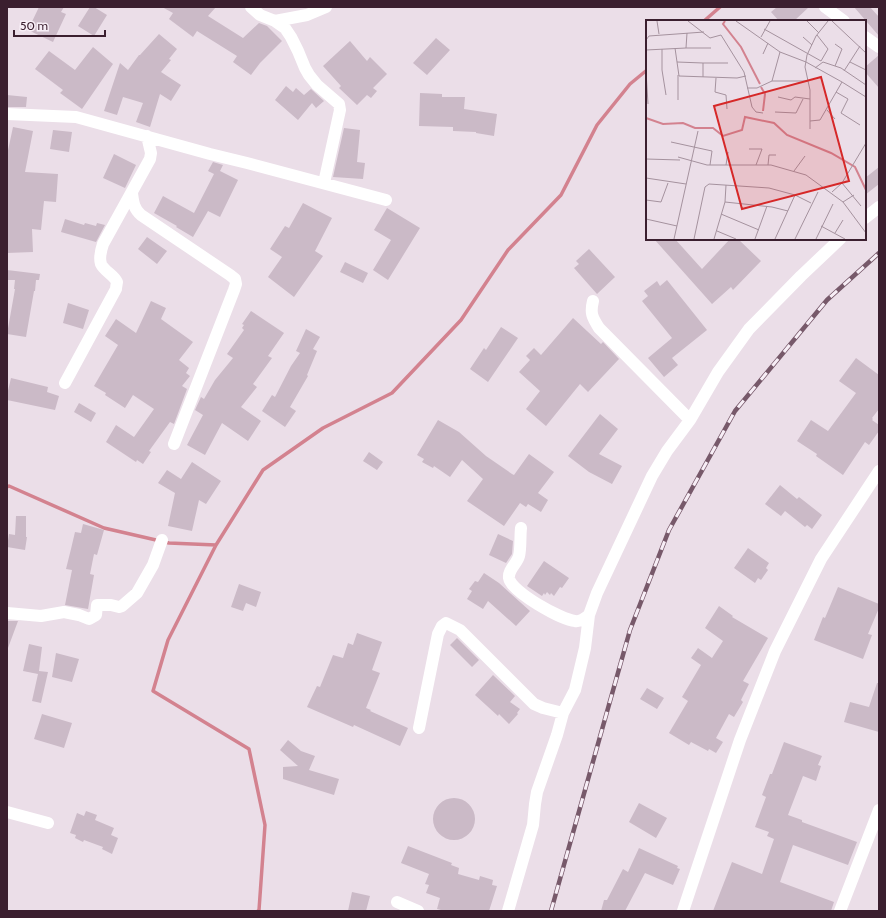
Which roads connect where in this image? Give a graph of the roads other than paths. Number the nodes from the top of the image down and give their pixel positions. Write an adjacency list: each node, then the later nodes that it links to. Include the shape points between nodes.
1 (251, 7): 5 (street, via 260,15)
2 (326, 7): 5 (street, via 307,16)
3 (825, 7): 4 (street)
4 (843, 20)
5 (276, 21): 10 (street, via 291,37 312,80 339,104 340,110)
6 (866, 38): 7 (street)
7 (879, 47)
8 (7, 114): 9 (street, via 76,117)
9 (147, 136): 10 (street); 11 (street, via 150,159)
10 (324, 184): 12 (street)
11 (132, 193): 17 (street, via 101,252 102,265 117,282 116,289); 19 (street, via 134,206 141,215 224,271 235,279 236,284)
12 (386, 200)
13 (879, 207): 14 (street)
14 (866, 217)
15 (839, 240): 18 (street, via 749,329 718,372)
16 (593, 301): 18 (street, via 593,318 599,328)
17 (65, 383)
18 (690, 420): 24 (street, via 652,476)
19 (174, 444)
20 (879, 471): 33 (street, via 821,558 775,651 740,740)
21 (521, 528): 24 (street, via 519,556 509,578 516,590 545,609 577,622)
22 (162, 540): 23 (street, via 145,580 137,593 122,606 97,606 96,615 88,619 64,612 41,616)
23 (7, 613)
24 (589, 615): 25 (street, via 585,648 575,690)
25 (563, 713): 26 (street, via 534,704 460,630 446,624 438,634); 32 (street, via 537,792 533,826)
26 (419, 728)
27 (879, 810): 34 (street)
28 (7, 812): 29 (street)
29 (48, 823)
30 (397, 902): 31 (street)
31 (418, 911)
32 (508, 911)
33 (683, 911)
34 (840, 911)

